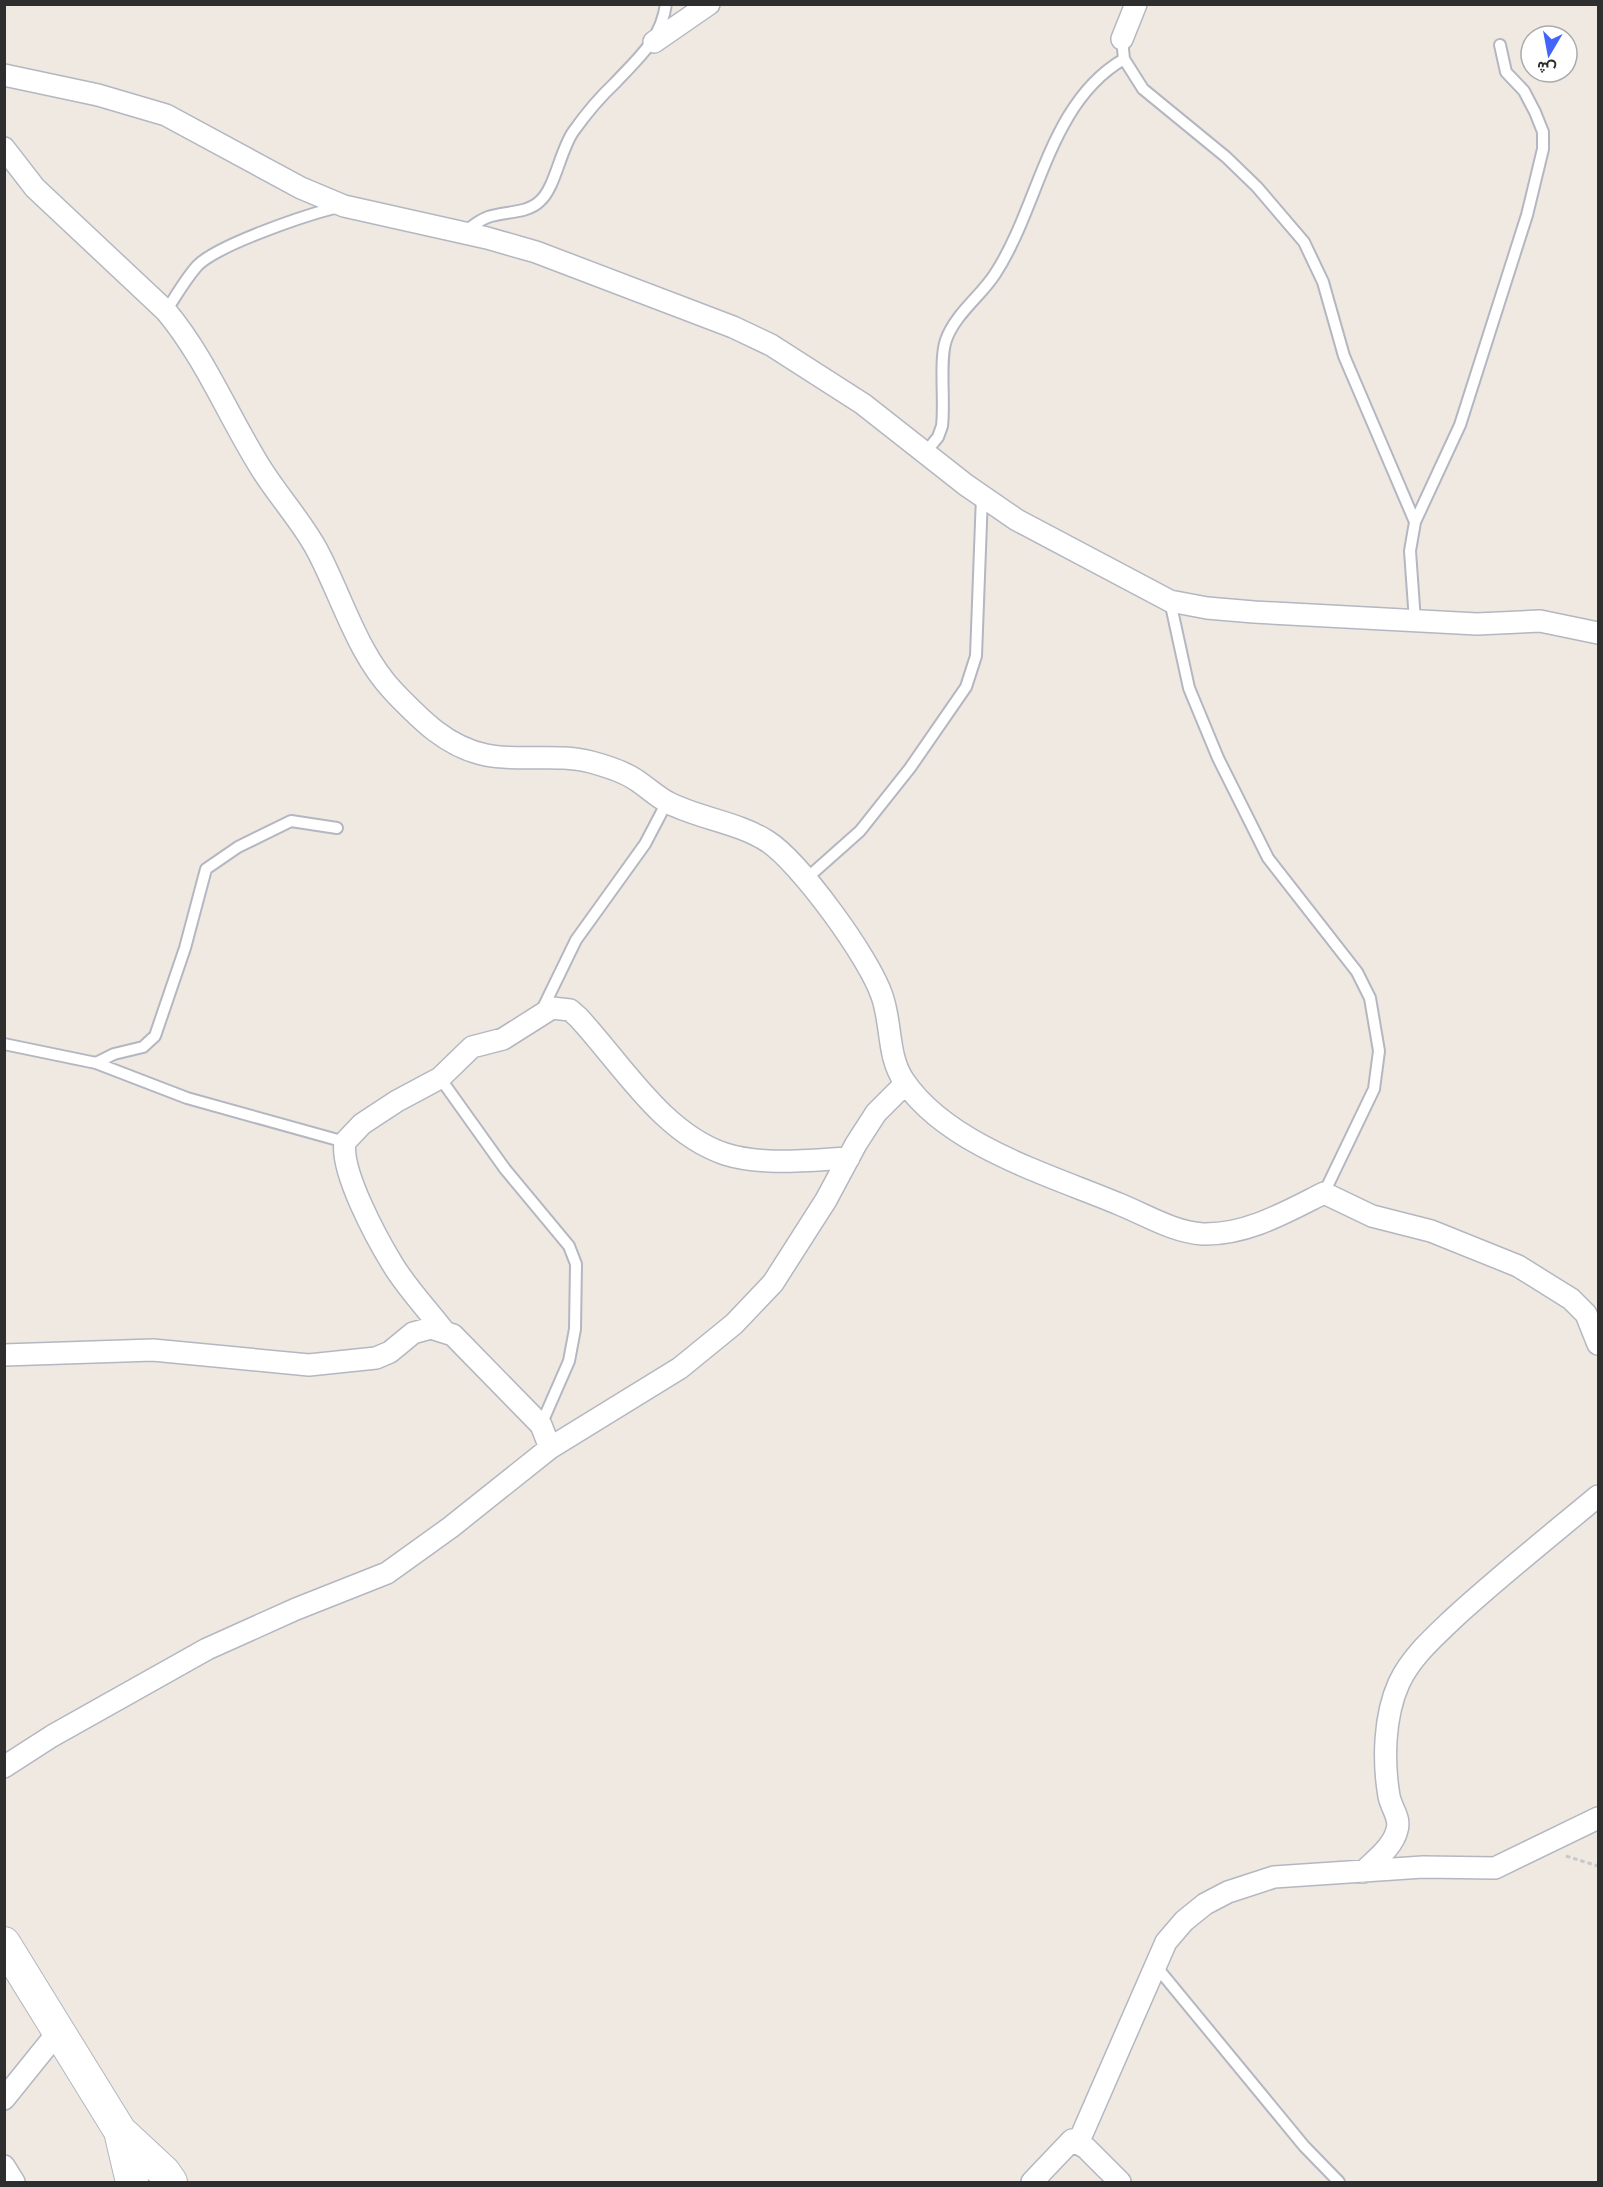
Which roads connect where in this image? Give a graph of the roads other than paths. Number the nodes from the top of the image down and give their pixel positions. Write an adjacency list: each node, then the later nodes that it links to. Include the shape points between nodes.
1 (666, 4): 4 (lane)
2 (709, 4): 4 (street)
3 (1136, 4): 6 (street)
4 (654, 42): 10 (lane, via 573,132 540,201 517,212 487,217)
5 (1500, 45): 14 (lane, via 1506,72 1524,91 1535,112 1543,132 1543,149 1524,225 1460,425)
6 (1123, 49): 12 (lane, via 1067,118 1018,232 994,275 946,339 942,426); 14 (lane, via 1143,89 1226,157 1304,242 1323,282 1344,356)
7 (4, 75): 9 (street, via 98,95 166,116 301,188)
8 (4, 148): 11 (street, via 35,188)
9 (344, 206): 10 (street); 11 (lane, via 310,213 214,253 198,266)
10 (464, 233): 12 (street, via 581,268 761,341 863,404)
11 (166, 311): 18 (street, via 185,334 262,470 316,548 378,673 427,725 442,738 485,755 554,756 612,769 633,778)
12 (925, 453): 13 (street)
13 (982, 496): 15 (street, via 1017,520); 20 (lane, via 976,656 966,687 860,831)
14 (1415, 522): 16 (lane, via 1410,551)
15 (1170, 601): 16 (street, via 1254,612); 28 (lane, via 1188,688 1268,858 1357,972 1370,998 1379,1051 1374,1089)
16 (1415, 621): 17 (street, via 1540,621)
17 (1599, 633)
18 (667, 802): 20 (street, via 769,842); 21 (lane, via 645,844 576,940)
19 (337, 828): 23 (lane, via 291,821 238,847 206,869 155,1036 143,1047)
20 (806, 879): 25 (street, via 868,966 881,993 889,1020 891,1050)
21 (540, 1015): 24 (street, via 503,1039 466,1050); 27 (street, via 552,1008 570,1010 679,1128 706,1146 752,1158)
22 (4, 1044): 23 (lane)
23 (96, 1063): 26 (lane, via 187,1098)
24 (440, 1078): 26 (street, via 362,1124); 32 (lane, via 505,1168 569,1246 576,1264 575,1329 569,1360)
25 (905, 1084): 27 (street, via 876,1113); 28 (street, via 946,1122 974,1141 1171,1227 1200,1234 1245,1228)
26 (345, 1142): 29 (street, via 344,1160 351,1180 393,1266)
27 (849, 1158): 33 (street, via 773,1283 734,1324 680,1368)
28 (1324, 1193): 30 (street, via 1372,1216 1431,1231 1518,1266 1571,1299 1586,1314)
29 (444, 1330): 31 (street, via 423,1329 376,1358 309,1365 153,1350); 32 (street)
30 (1599, 1344)
31 (4, 1355)
32 (541, 1425): 33 (street)
33 (550, 1448): 35 (street, via 452,1527 387,1573 207,1649)
34 (1599, 1496): 37 (street, via 1425,1645 1399,1682 1390,1706 1385,1773 1398,1829 1391,1843)
35 (4, 1767)
36 (1599, 1818): 37 (street, via 1495,1868)
37 (1363, 1872): 39 (street, via 1274,1877 1228,1892 1184,1921 1166,1942)
38 (4, 1943): 40 (street)
39 (1155, 1965): 43 (street); 50 (lane, via 1304,2146)
40 (58, 2032): 41 (street); 42 (street)
41 (4, 2099)
42 (120, 2131): 46 (street); 47 (street)
43 (1079, 2141): 48 (street, via 1067,2142); 49 (street)
44 (4, 2166): 45 (street)
45 (14, 2182)
46 (132, 2182)
47 (171, 2182)
48 (1032, 2182)
49 (1120, 2182)
50 (1339, 2182)

